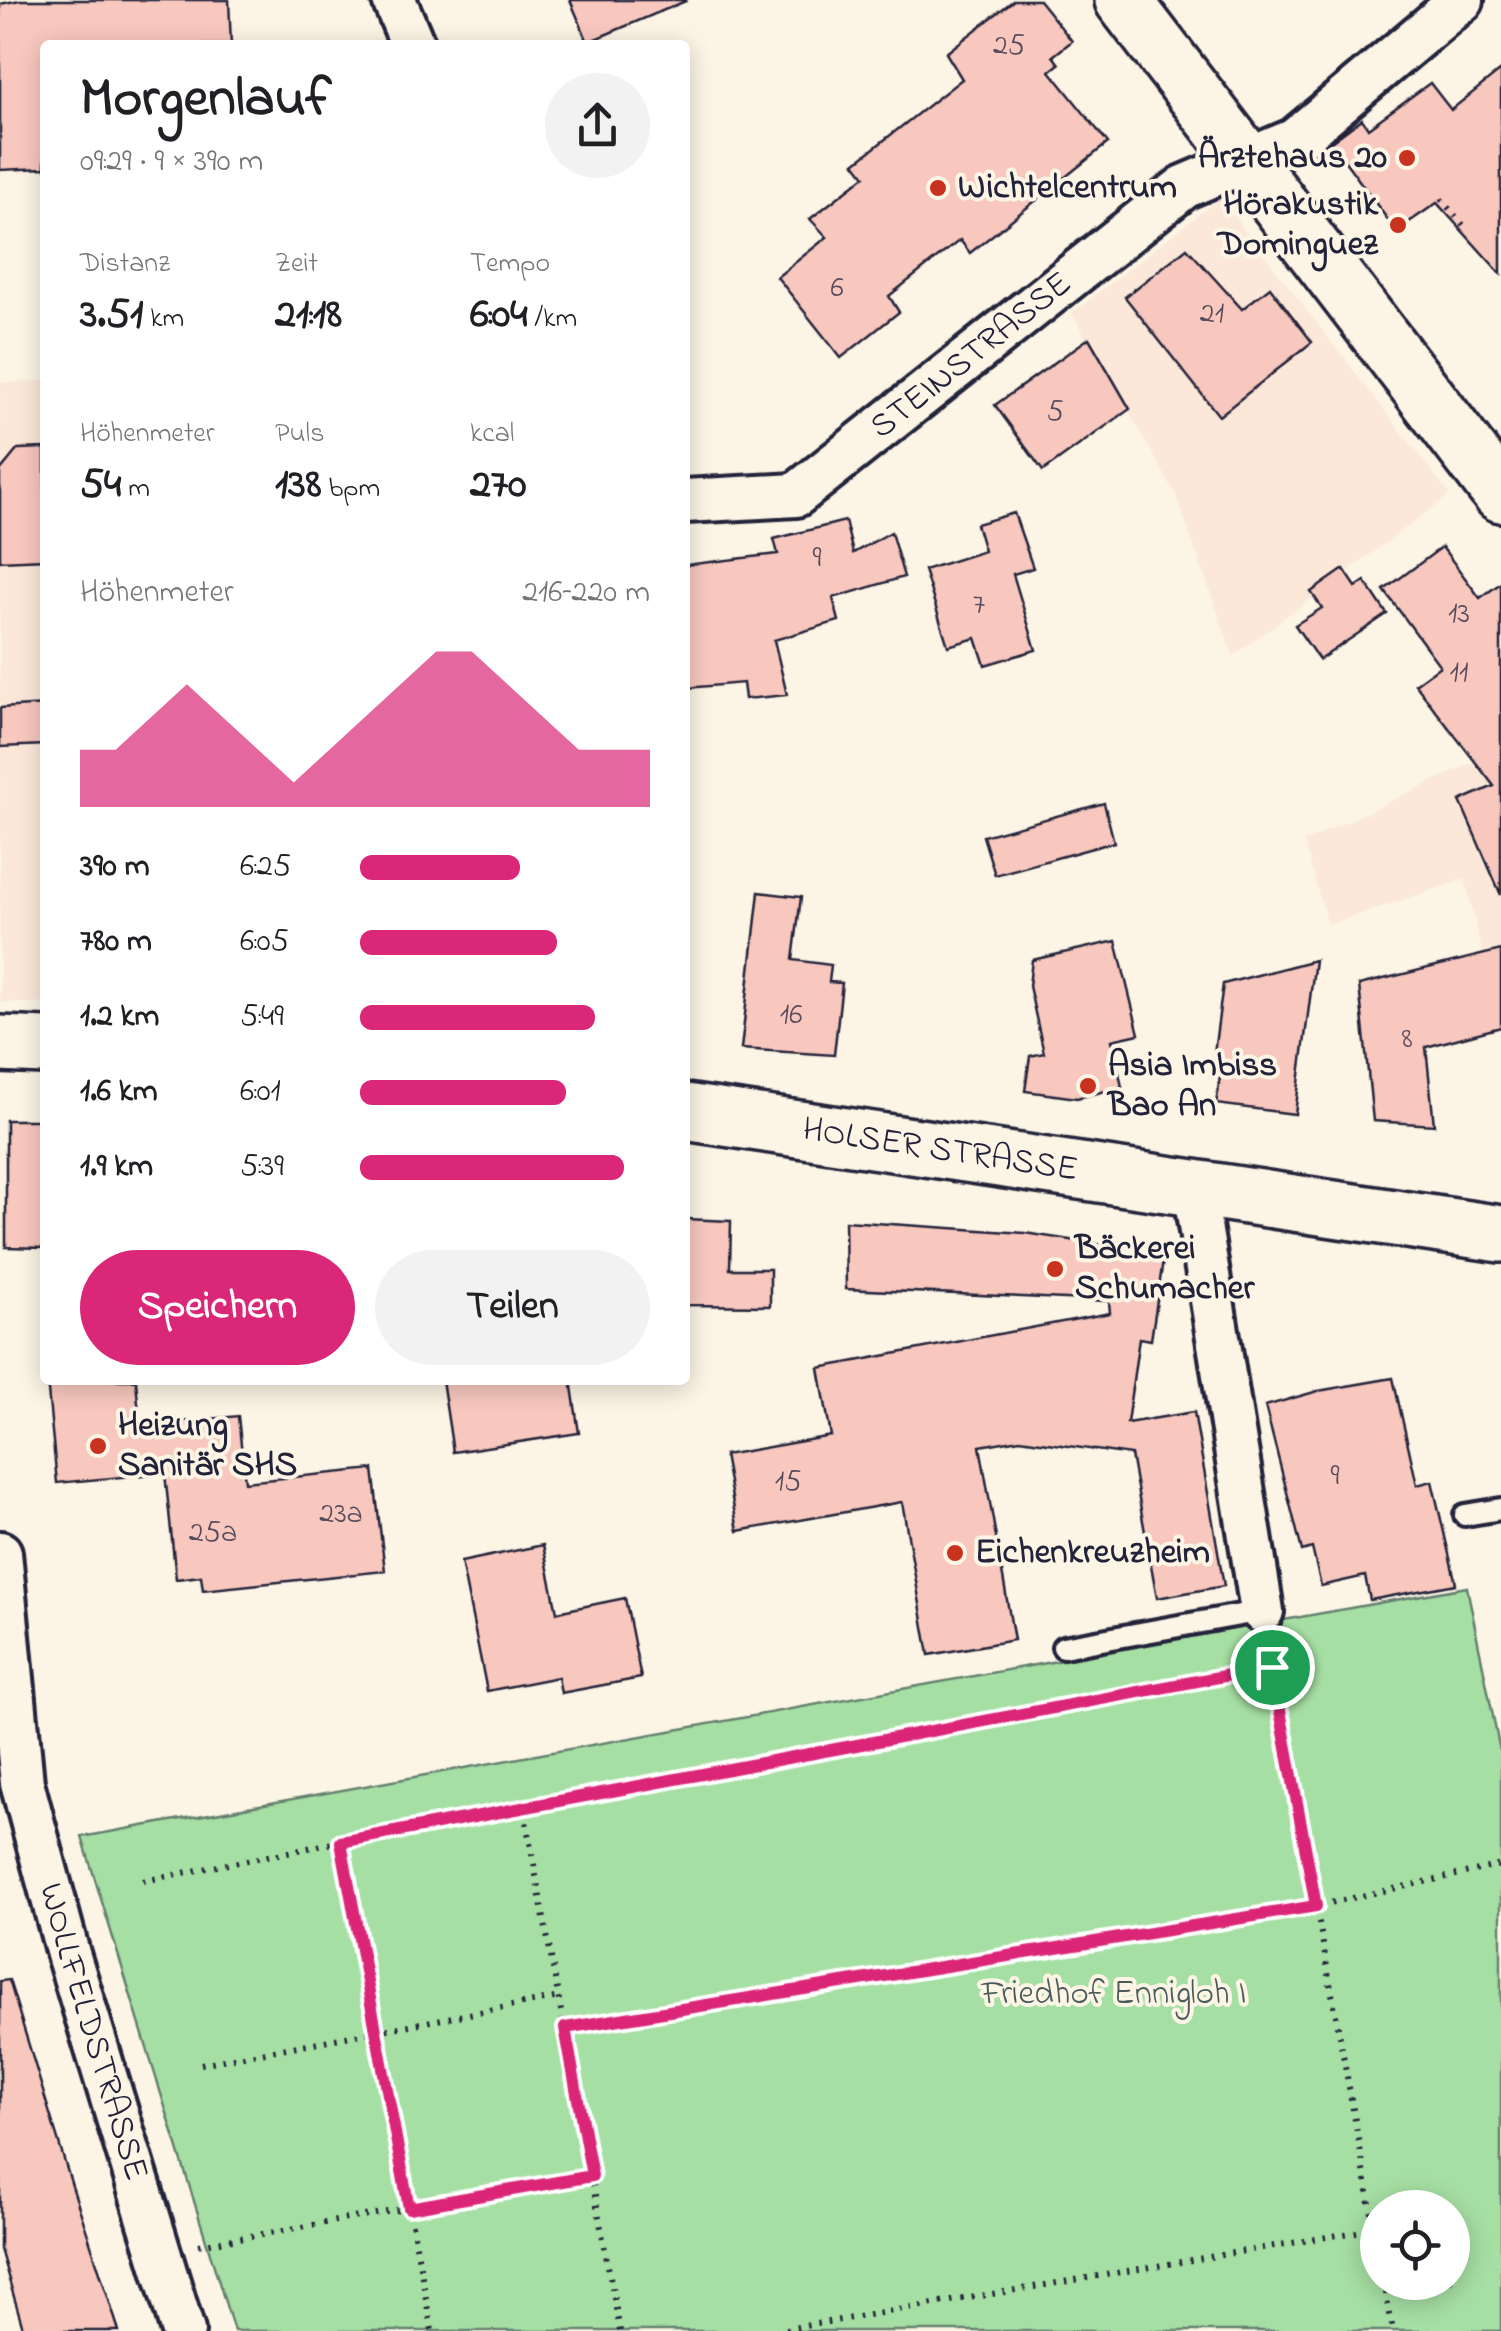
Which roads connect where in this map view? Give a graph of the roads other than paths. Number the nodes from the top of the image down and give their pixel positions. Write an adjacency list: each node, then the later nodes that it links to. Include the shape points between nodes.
1 (394, 0): 4 (street)
2 (1123, 0): 5 (main road)
3 (1462, 0): 5 (street, STEINSTRASSE, via 1295,140)
4 (410, 40)
5 (1243, 161): 6 (main road); 7 (street, STEINSTRASSE, via 1184,187 796,494)
6 (1501, 494)
7 (690, 501)
8 (0, 1044): 9 (main road)
9 (40, 1046)
10 (690, 1113): 11 (main road, HOLSER STRASSE)
11 (1194, 1188): 12 (main road, HOLSER STRASSE); 16 (street)
12 (1501, 1234)
13 (1501, 1509): 14 (lane)
14 (1465, 1515)
15 (0, 1553): 18 (street, WOLLFELDSTRASSE)
16 (1262, 1610): 17 (lane)
17 (1063, 1647)
18 (11, 1785): 19 (street, WOLLFELDSTRASSE)
19 (183, 2331)

